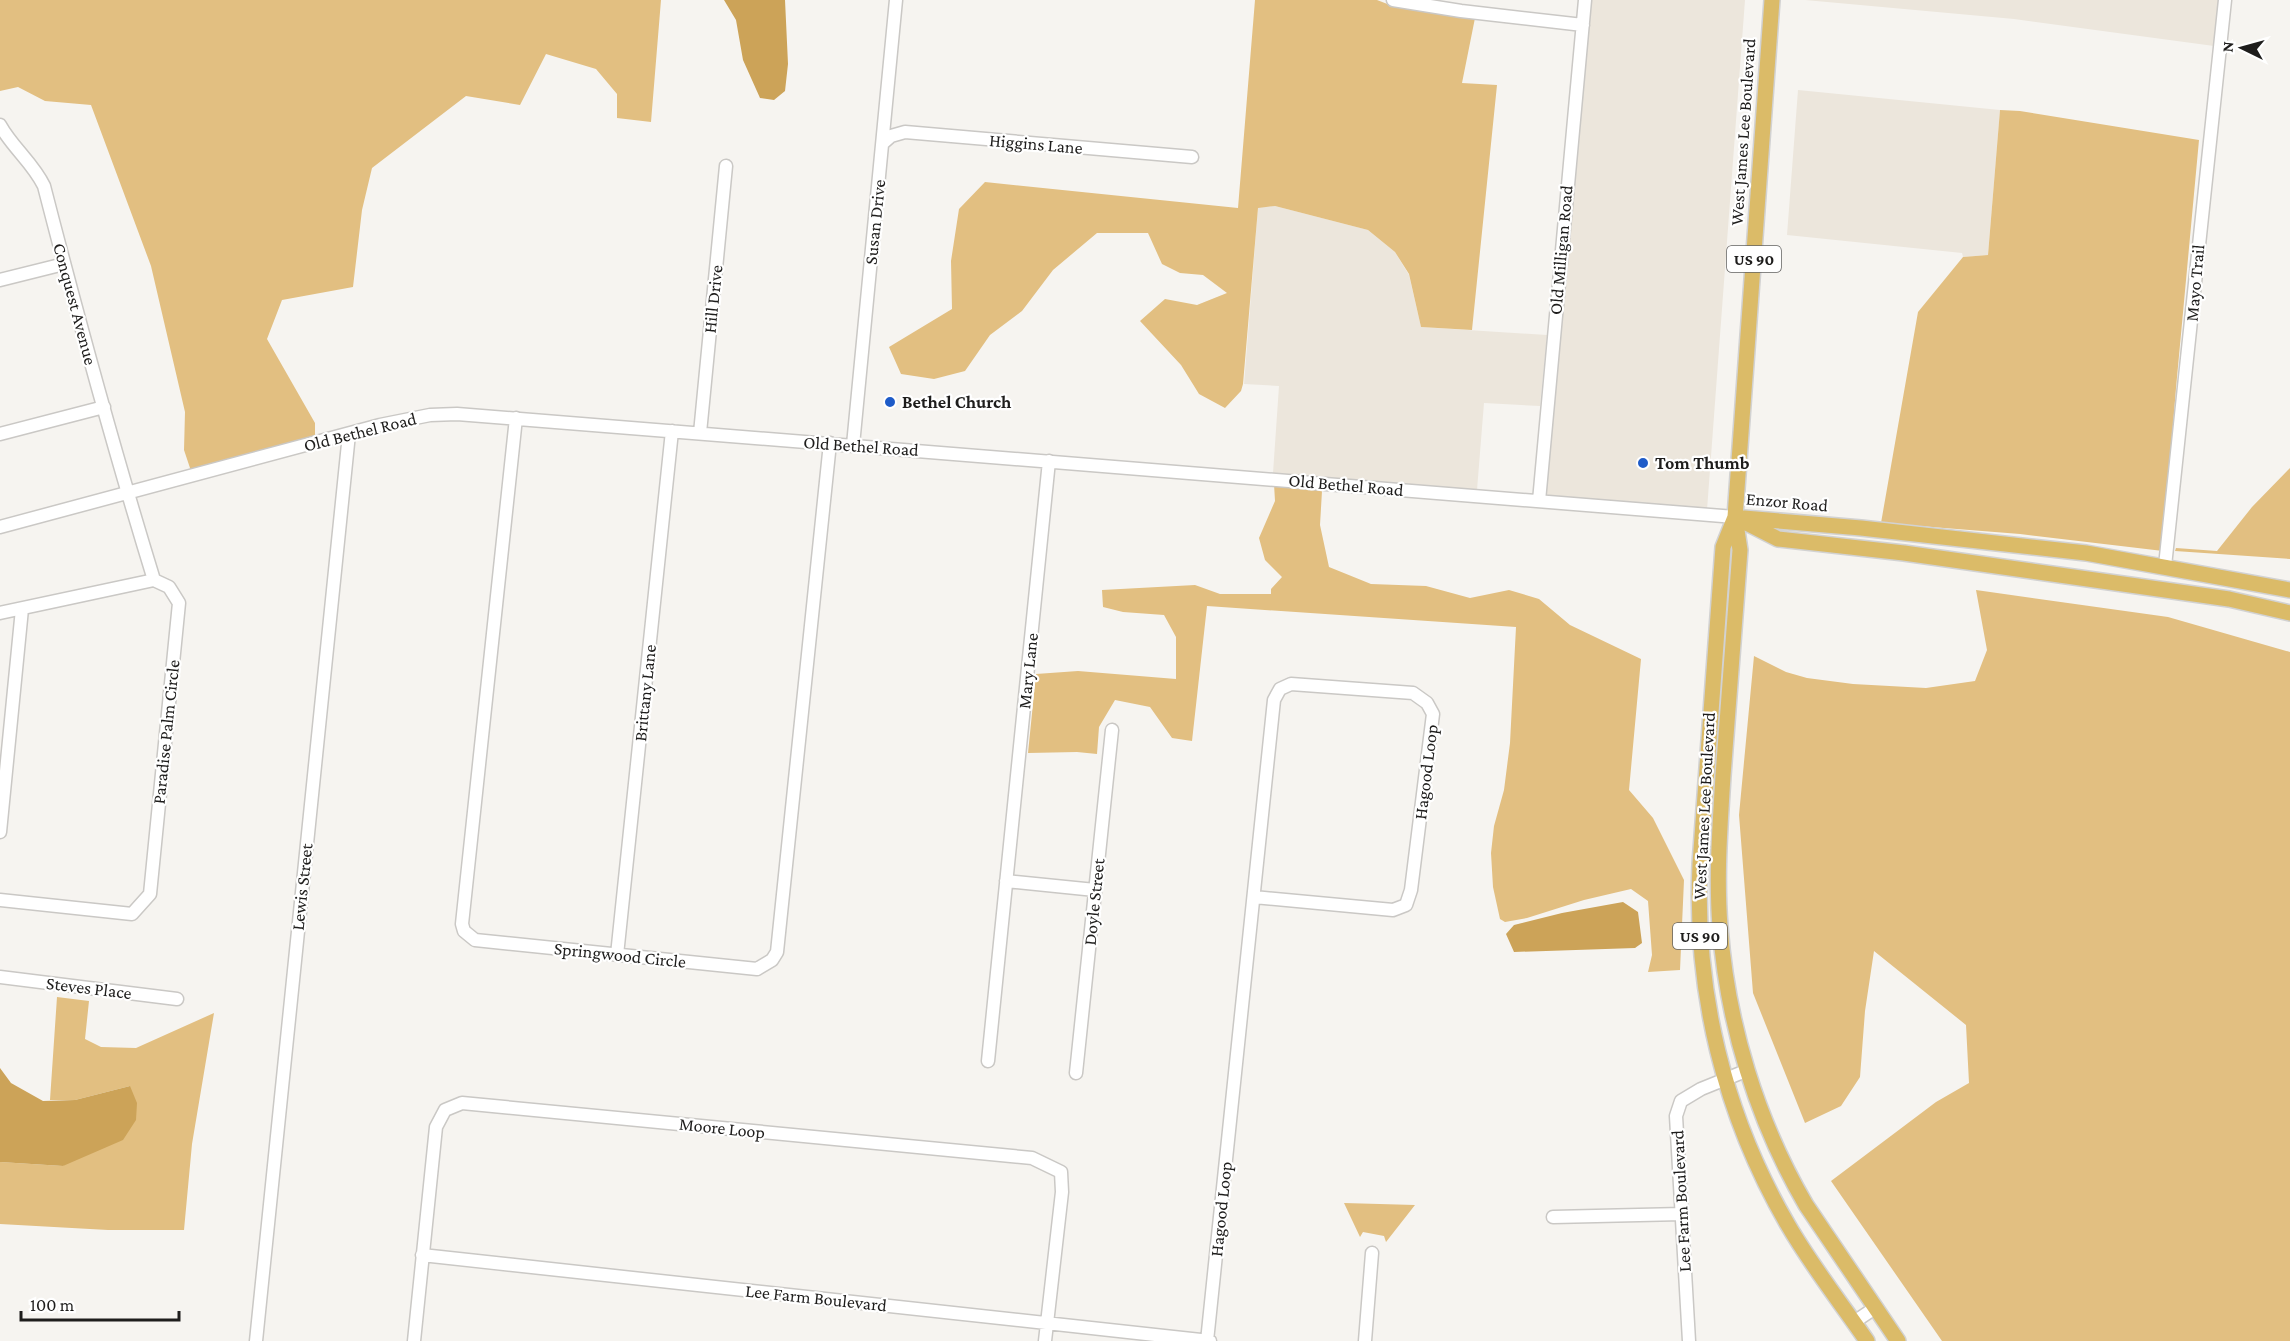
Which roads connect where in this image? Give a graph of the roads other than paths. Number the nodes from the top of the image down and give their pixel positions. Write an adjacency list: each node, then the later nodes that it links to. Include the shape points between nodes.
1 (896, 0): 8 (street, Susan Drive)
2 (1393, 0): 6 (street)
3 (1585, 0): 6 (street, Old Milligan Road)
4 (1772, 0): 24 (main road, West James Lee Boulevard / US 90)
5 (2225, 0): 26 (street, Mayo Trail)
6 (1583, 25): 23 (street, Old Milligan Road)
7 (0, 125): 11 (street, Conquest Avenue, via 44,186)
8 (883, 143): 9 (street, Higgins Lane, via 905,132); 20 (street, Susan Drive)
9 (1192, 157)
10 (726, 166): 16 (street, Hill Drive)
11 (64, 264): 12 (street); 13 (street, Conquest Avenue)
12 (0, 280)
13 (104, 407): 17 (street); 22 (street, Conquest Avenue)
14 (516, 418): 15 (street, Old Bethel Road); 18 (street, Old Bethel Road, via 430,416); 38 (street, Springwood Circle, via 462,924 464,932 475,940)
15 (672, 431): 16 (street, Old Bethel Road); 38 (street, Brittany Lane)
16 (700, 433): 19 (street, Old Bethel Road)
17 (0, 434)
18 (350, 434): 22 (street, Old Bethel Road); 52 (street, Lewis Street)
19 (830, 443): 20 (street, Old Bethel Road); 38 (street, Springwood Circle, via 777,952 757,969)
20 (853, 445): 21 (street, Old Bethel Road)
21 (1049, 461): 23 (street, Old Bethel Road); 34 (street, Mary Lane)
22 (128, 494): 25 (street, Old Bethel Road); 27 (street, Conquest Avenue)
23 (1539, 501): 24 (street, Old Bethel Road)
24 (1735, 518): 26 (main road, Enzor Road, via 1861,528); 31 (main road, Enzor Road, via 1778,539 2229,599); 42 (main road, West James Lee Boulevard / US 90, via 1740,550 1718,890 1724,962); 44 (main road, West James Lee Boulevard / US 90, via 1723,547 1698,900 1703,978)
25 (0, 527)
26 (2165, 566): 28 (main road, Enzor Road)
27 (154, 580): 29 (street); 37 (street, Paradise Palm Circle, via 169,587 179,603 150,894 132,914)
28 (2290, 590)
29 (21, 609): 30 (street); 33 (street)
30 (0, 613)
31 (2290, 613)
32 (1112, 730): 35 (street, Doyle Street)
33 (0, 832)
34 (1006, 881): 35 (street); 41 (street, Mary Lane)
35 (1095, 890): 43 (street, Doyle Street)
36 (1254, 897): 36 (street, Hagood Loop, via 1274,700 1280,689 1291,684 1413,693 1427,703 1433,714 1406,905 1393,910); 55 (street, Hagood Loop)
37 (0, 900)
38 (617, 955)
39 (0, 977): 40 (street, Steves Place)
40 (177, 999)
41 (988, 1061)
42 (1748, 1070): 44 (street, Lee Farm Boulevard); 49 (main road, West James Lee Boulevard / US 90, via 1795,1186)
43 (1076, 1073)
44 (1725, 1079): 45 (street, Lee Farm Boulevard, via 1681,1101 1676,1116); 50 (main road, West James Lee Boulevard / US 90, via 1766,1184 1789,1227)
45 (1682, 1214): 46 (street); 57 (street, Lee Farm Boulevard)
46 (1553, 1217)
47 (1372, 1253): 56 (street)
48 (422, 1255): 51 (street, Lee Farm Boulevard); 51 (street, Moore Loop, via 436,1127 445,1110 462,1102 1032,1158 1061,1172); 53 (street, Moore Loop)
49 (1875, 1308): 50 (street); 59 (main road, West James Lee Boulevard / US 90)
50 (1854, 1322): 58 (main road, West James Lee Boulevard / US 90)
51 (1047, 1323): 54 (street, Moore Loop); 55 (street, Lee Farm Boulevard)
52 (256, 1341)
53 (414, 1341)
54 (1045, 1341)
55 (1208, 1341)
56 (1365, 1341)
57 (1689, 1341)
58 (1867, 1341)
59 (1898, 1341)

